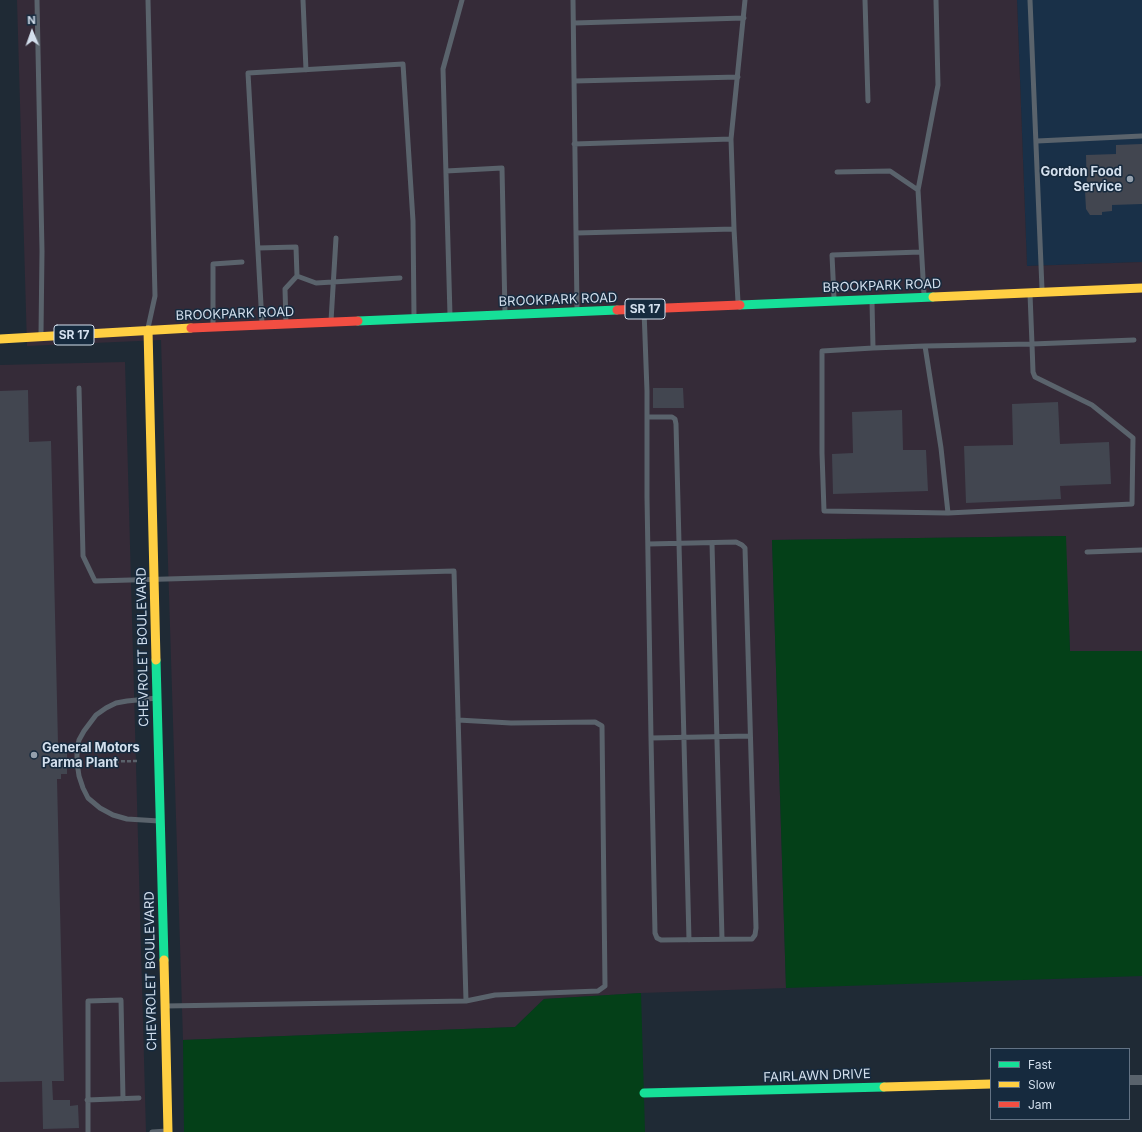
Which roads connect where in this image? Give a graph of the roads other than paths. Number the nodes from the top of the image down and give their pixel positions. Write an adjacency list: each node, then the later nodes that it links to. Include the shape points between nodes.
1 (37, 0): 49 (lane, via 42,251)
2 (148, 0): 48 (lane, via 155,296)
3 (303, 0): 12 (lane)
4 (462, 0): 20 (lane, via 443,69)
5 (573, 0): 11 (lane)
6 (745, 0): 10 (lane)
7 (865, 0): 15 (lane)
8 (936, 0): 22 (lane, via 938,85)
9 (1030, 0): 18 (lane)
10 (744, 18): 11 (lane); 13 (lane)
11 (574, 23): 14 (lane)
12 (306, 70): 26 (lane, via 248,73); 43 (lane, via 403,64 413,221)
13 (738, 77): 14 (lane); 17 (lane)
14 (574, 81): 19 (lane)
15 (868, 101)
16 (1142, 136): 18 (lane)
17 (731, 139): 19 (lane); 23 (lane)
18 (1036, 141): 33 (lane)
19 (574, 144): 24 (lane)
20 (446, 171): 41 (lane, via 502,168); 42 (lane)
21 (836, 172): 22 (lane, via 890,171)
22 (918, 190): 27 (lane)
23 (734, 229): 24 (lane); 38 (lane)
24 (576, 233): 40 (lane)
25 (336, 238): 31 (lane)
26 (258, 248): 29 (lane, via 296,247); 46 (lane)
27 (922, 252): 35 (lane); 37 (lane, via 832,255)
28 (242, 262): 47 (lane, via 213,264)
29 (297, 276): 31 (lane, via 316,283); 45 (lane, via 285,289)
30 (400, 278): 31 (lane)
31 (333, 282): 44 (lane)
32 (1142, 288): 33 (main road, BROOKPARK ROAD / SR 17)
33 (1042, 292): 34 (main road, BROOKPARK ROAD / SR 17)
34 (1030, 293): 35 (main road, BROOKPARK ROAD / SR 17); 52 (lane)
35 (924, 297): 36 (main road, BROOKPARK ROAD / SR 17)
36 (872, 300): 37 (main road, BROOKPARK ROAD / SR 17); 54 (lane)
37 (834, 301): 38 (main road, BROOKPARK ROAD / SR 17)
38 (738, 305): 39 (main road, BROOKPARK ROAD / SR 17)
39 (644, 309): 40 (main road, BROOKPARK ROAD / SR 17); 56 (lane)
40 (577, 312): 41 (main road, BROOKPARK ROAD / SR 17)
41 (505, 315): 42 (main road, BROOKPARK ROAD / SR 17)
42 (450, 318): 43 (main road, BROOKPARK ROAD / SR 17)
43 (414, 319): 44 (main road, BROOKPARK ROAD / SR 17)
44 (331, 323): 45 (main road, BROOKPARK ROAD / SR 17)
45 (286, 324): 46 (main road, BROOKPARK ROAD / SR 17)
46 (262, 325): 47 (main road, BROOKPARK ROAD / SR 17)
47 (213, 328): 48 (main road, BROOKPARK ROAD / SR 17)
48 (148, 330): 49 (main road, BROOKPARK ROAD / SR 17); 63 (main road, CHEVROLET BOULEVARD)
49 (40, 337): 50 (main road, BROOKPARK ROAD / SR 17)
50 (0, 339)
51 (1134, 340): 52 (lane)
52 (1032, 344): 53 (lane); 57 (lane, via 1035,376 1092,404 1133,438 1132,504)
53 (925, 346): 54 (lane); 57 (lane)
54 (873, 348): 57 (lane, via 822,351 824,511)
55 (79, 388): 63 (lane, via 83,556 95,581)
56 (647, 417): 59 (lane); 60 (lane, via 675,419)
57 (948, 513)
58 (712, 543): 60 (lane); 66 (lane, via 736,542 745,548); 68 (lane)
59 (648, 544): 60 (lane); 69 (lane)
60 (679, 544): 67 (lane)
61 (1142, 550): 62 (lane)
62 (1088, 552)
63 (154, 579): 64 (main road, CHEVROLET BOULEVARD); 65 (lane, via 454,571)
64 (157, 698): 70 (main road, CHEVROLET BOULEVARD); 70 (lane, via 127,701 106,708 84,731 76,750 78,776 88,798 113,815)
65 (458, 720): 73 (lane); 73 (lane, via 511,723 594,722 602,726 605,986 598,991 495,995)
66 (750, 736): 68 (lane); 71 (lane, via 755,935 752,939)
67 (684, 737): 68 (lane); 69 (lane); 72 (lane)
68 (717, 737): 71 (lane)
69 (651, 738): 72 (lane, via 655,933 661,940)
70 (160, 821): 74 (main road, CHEVROLET BOULEVARD)
71 (722, 939): 72 (lane)
72 (689, 940)
73 (466, 1001): 74 (lane)
74 (165, 1006): 82 (main road, CHEVROLET BOULEVARD)
75 (1130, 1080): 76 (street)
76 (1142, 1080)
77 (990, 1084): 78 (main road, FAIRLAWN DRIVE)
78 (644, 1093)
79 (139, 1098): 80 (lane)
80 (123, 1099): 81 (lane); 81 (lane, via 121,1000 88,1001)
81 (87, 1100): 83 (lane)
82 (168, 1131): 84 (lane)
83 (88, 1132)
84 (152, 1132)

